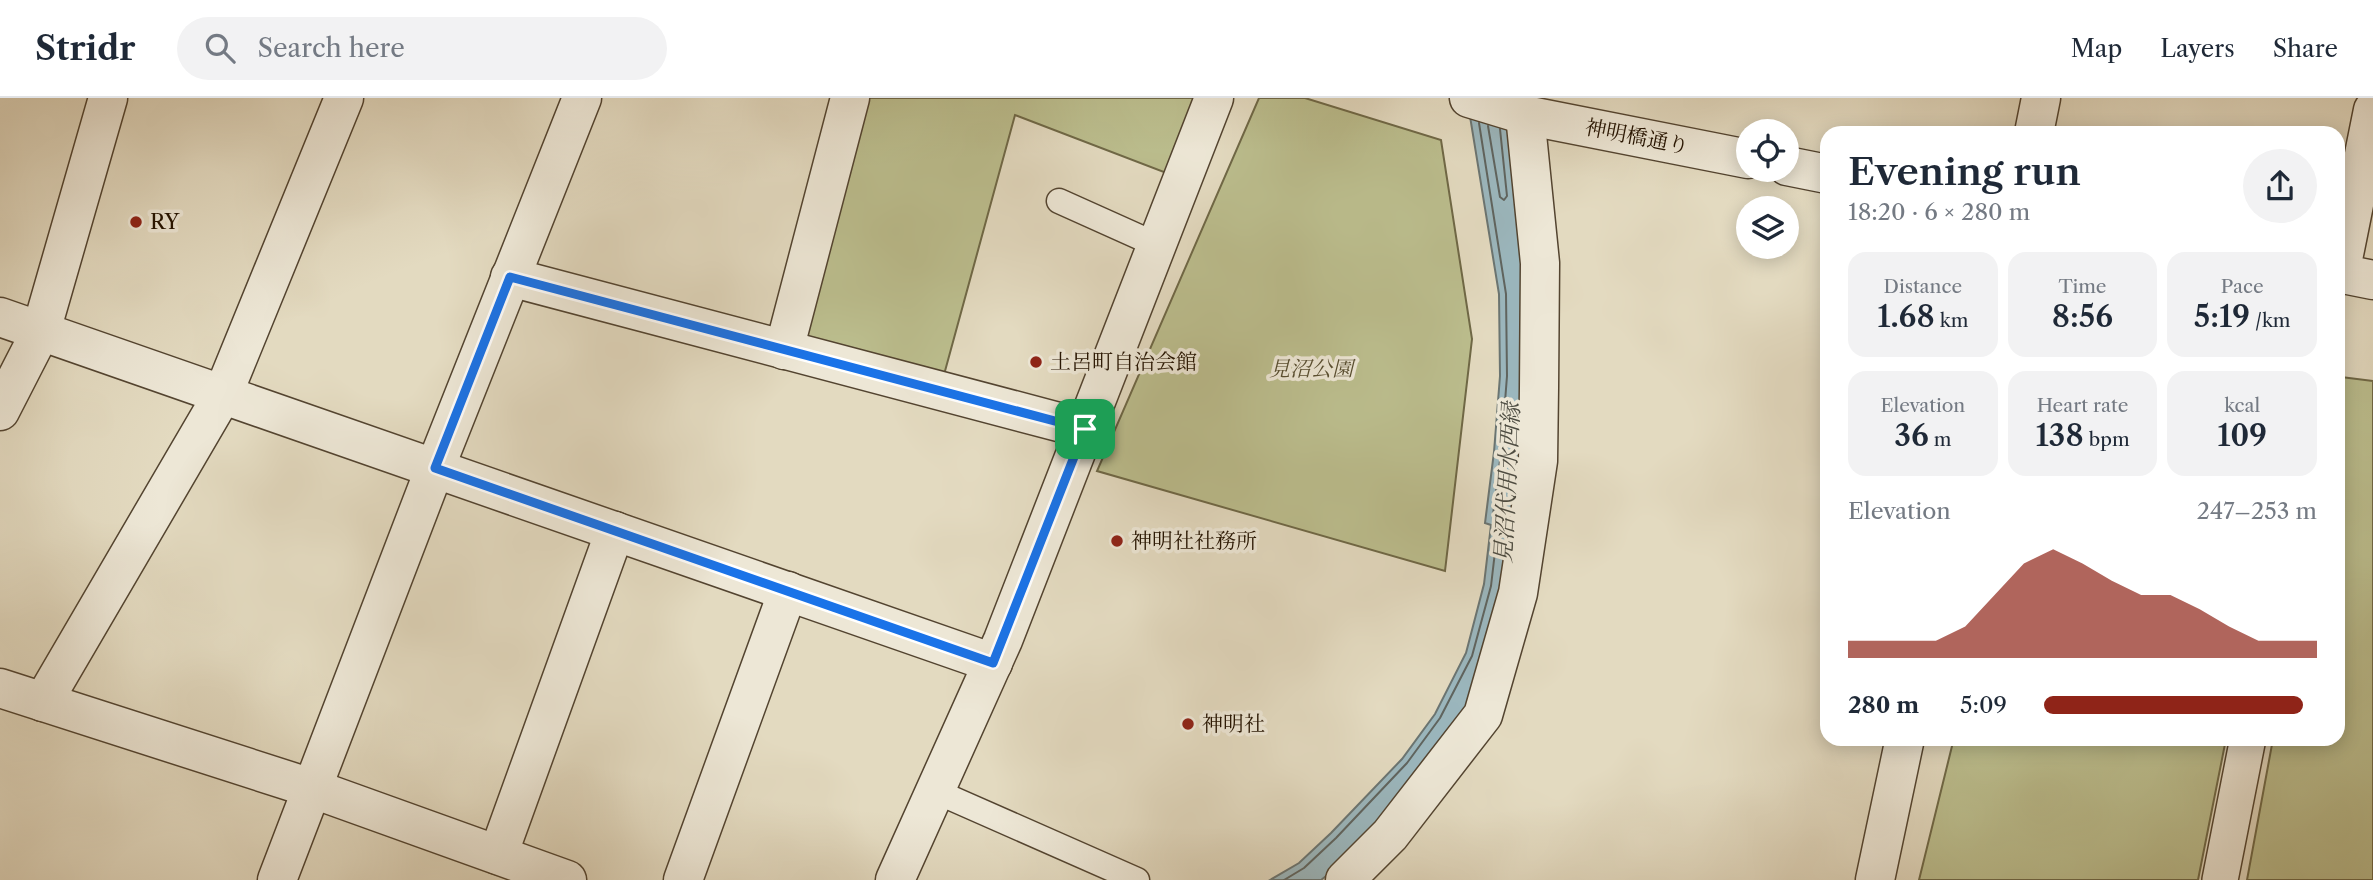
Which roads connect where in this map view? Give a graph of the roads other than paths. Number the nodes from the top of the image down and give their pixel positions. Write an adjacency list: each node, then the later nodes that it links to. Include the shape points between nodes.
1 (108, 98): 19 (street)
2 (344, 98): 21 (street)
3 (582, 98): 16 (street)
4 (850, 98): 20 (street)
5 (1214, 98): 15 (street)
6 (1469, 98): 9 (street, 神明橋通り)
7 (2041, 98): 10 (street)
8 (2373, 110): 17 (street)
9 (1525, 116): 11 (street, 神明橋通り); 40 (street, via 1540,264 1539,400 1538,461 1518,593 1483,715 1390,835)
10 (2035, 126)
11 (1736, 157)
12 (1799, 168): 13 (street)
13 (1820, 173)
14 (1059, 201): 15 (lane)
15 (1157, 245): 23 (street)
16 (510, 277): 20 (street); 24 (street)
17 (2347, 278)
18 (0, 317): 19 (street)
19 (41, 331): 21 (street); 22 (street)
20 (784, 350): 23 (street)
21 (223, 394): 24 (street); 29 (street)
22 (0, 411)
23 (1085, 429): 27 (street)
24 (435, 468): 25 (street); 32 (street)
25 (615, 531): 26 (street); 34 (street)
26 (788, 591): 27 (street); 37 (street)
27 (993, 663): 33 (street)
28 (0, 688): 29 (street)
29 (43, 702): 32 (street)
30 (1903, 746): 41 (street)
31 (2246, 746): 42 (street)
32 (311, 788): 34 (street); 36 (street)
33 (935, 791): 38 (street); 39 (lane)
34 (498, 855): 35 (street)
35 (558, 879)
36 (277, 880)
37 (683, 880)
38 (895, 880)
39 (1137, 880)
40 (1345, 880)
41 (1875, 880)
42 (2220, 880)

